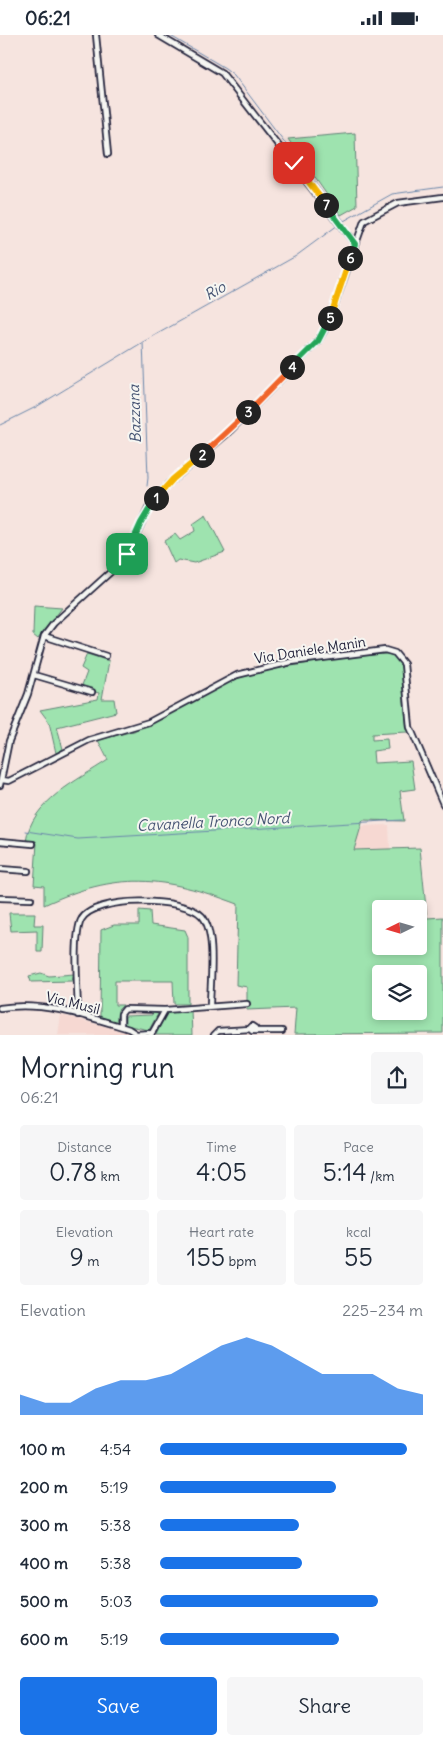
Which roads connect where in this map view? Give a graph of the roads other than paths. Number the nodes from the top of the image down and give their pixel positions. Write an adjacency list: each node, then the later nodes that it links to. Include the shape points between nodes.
1 (96, 35): 3 (street)
2 (158, 35): 5 (street, via 222,73)
3 (108, 154)
4 (443, 197): 5 (street, via 398,203 384,209 364,221)
5 (355, 244): 6 (street, via 328,325 318,341 227,434 168,484 148,509 125,559 59,618)
6 (44, 636): 7 (street); 8 (street)
7 (106, 656)
8 (34, 675): 9 (street); 10 (street, via 9,741)
9 (92, 692)
10 (1, 783): 11 (street, Via Daniele Manin, via 89,740 149,722 237,675 291,662 385,650 395,653 404,664 410,727)
11 (443, 805)
12 (0, 841): 13 (street)
13 (32, 844)
14 (0, 869): 15 (street)
15 (28, 871)
16 (0, 898): 17 (street)
17 (32, 899)
18 (247, 1004): 19 (street)
19 (210, 1006): 21 (street); 22 (street, via 210,934 202,916 176,905 128,903 89,910 81,921)
20 (0, 1008): 22 (street, Via Musil, via 39,1005)
21 (164, 1010): 23 (street, via 125,1009 121,1014); 25 (street)
22 (78, 1015): 23 (street, Via Musil)
23 (121, 1026): 26 (street, Via Musil)
24 (282, 1031): 27 (street, via 218,1031)
25 (152, 1034): 26 (street)
26 (137, 1035)
27 (214, 1035)

